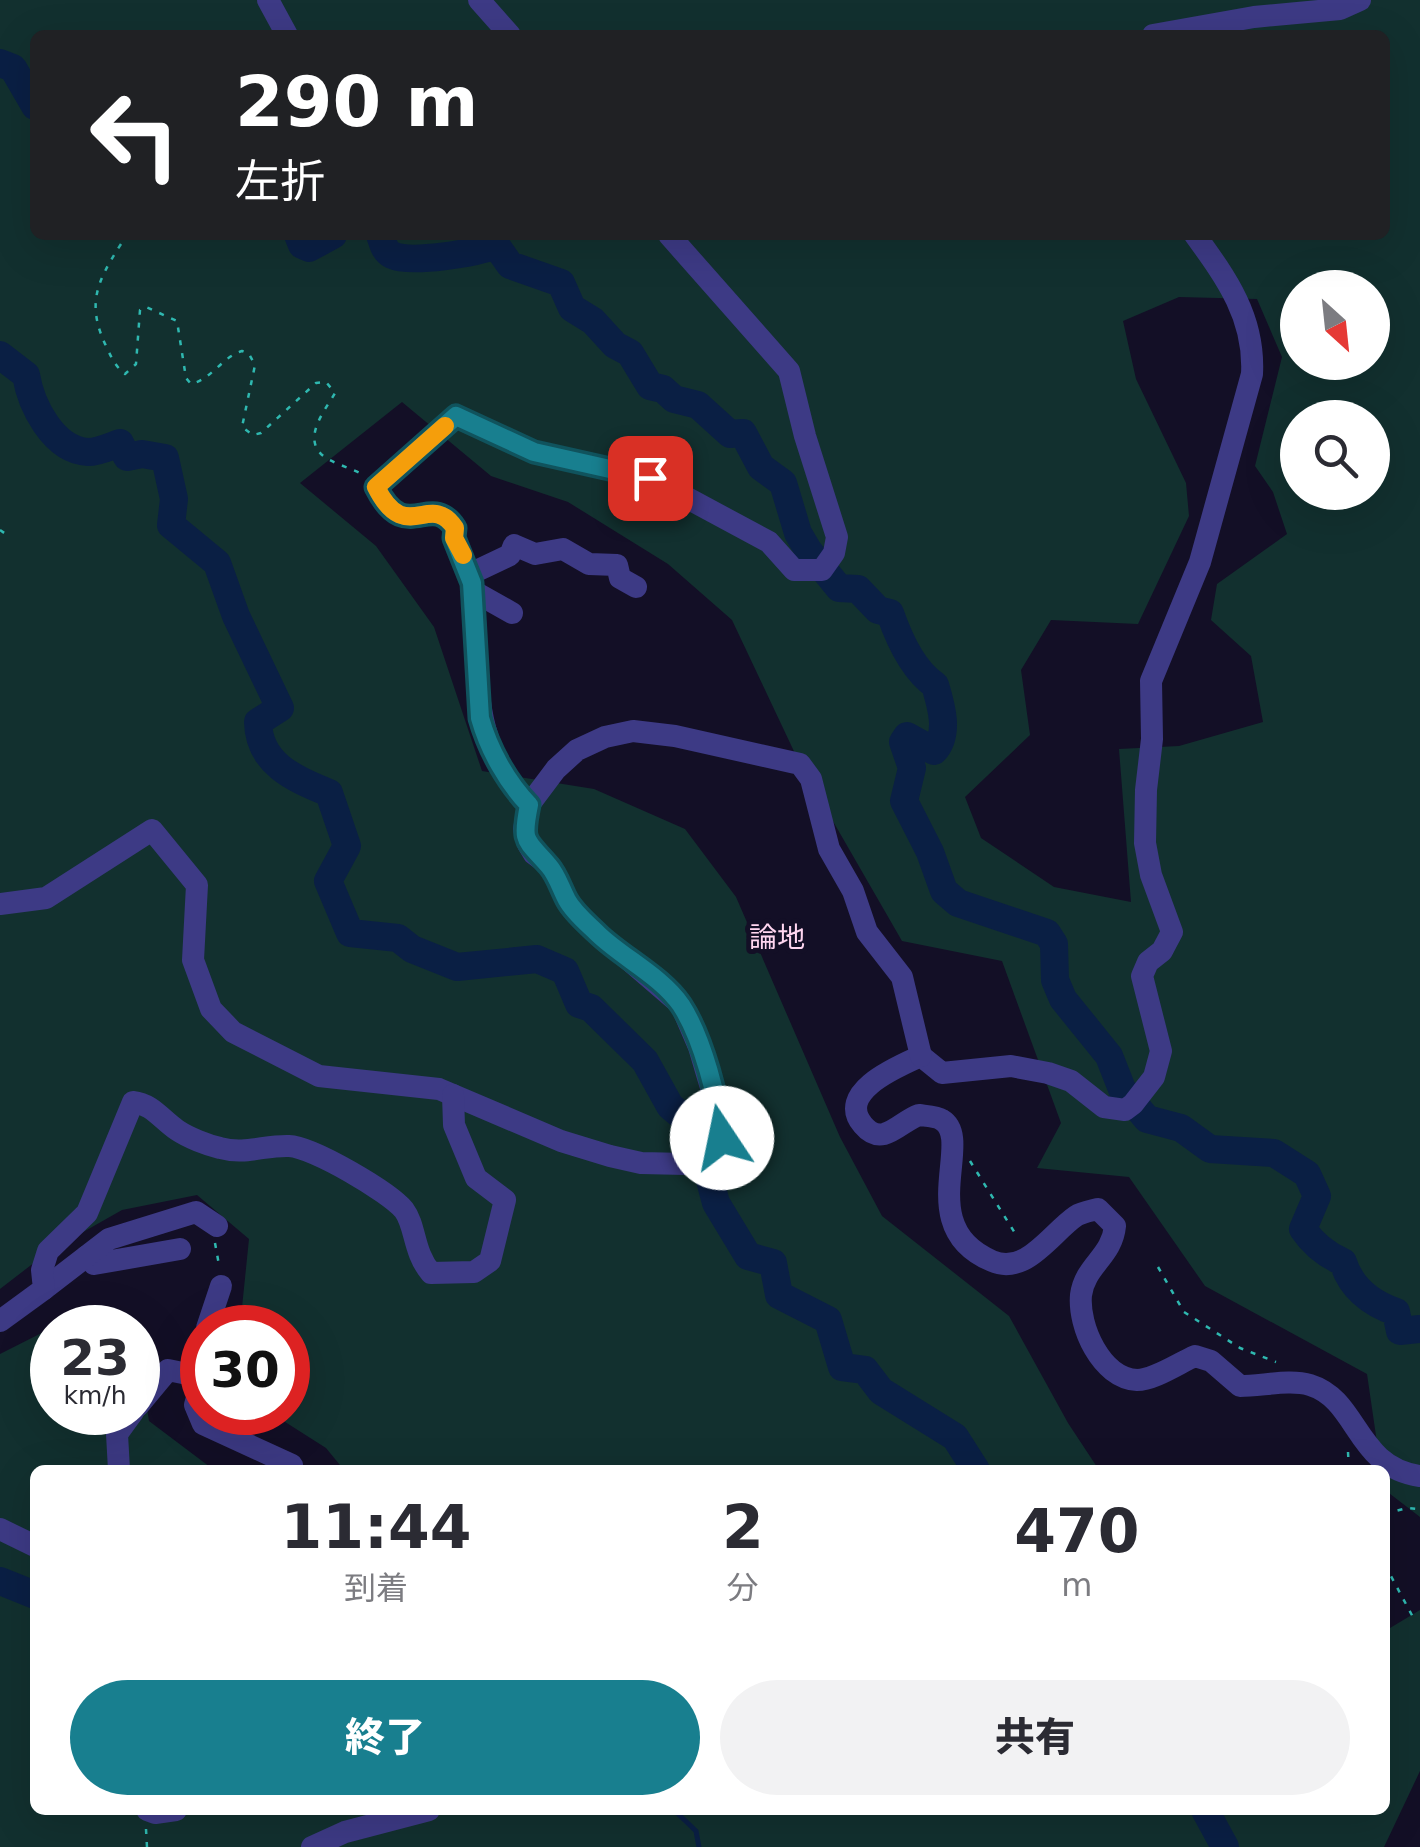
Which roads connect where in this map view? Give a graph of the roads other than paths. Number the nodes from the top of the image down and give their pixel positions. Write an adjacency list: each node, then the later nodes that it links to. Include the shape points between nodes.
1 (268, 0): 4 (street)
2 (479, 0): 5 (street)
3 (1360, 0): 6 (street, via 1340,9)
4 (283, 30)
5 (506, 30)
6 (1180, 30)
7 (673, 240): 9 (street, via 789,370 837,537 834,552 822,570 794,570 769,542 650,478 534,452 456,416 376,487 394,513 446,516)
8 (1199, 240): 14 (street, via 1227,278 1254,350 1200,562 1151,680 1145,842 1172,932 1142,976 1161,1051 1154,1077 1134,1104 1114,1110 1048,1074 1011,1066 942,1073)
9 (472, 582): 10 (street, via 514,545 535,554 563,549 588,564 617,565 620,578); 11 (street); 12 (street, via 480,718 514,789)
10 (636, 587)
11 (512, 613)
12 (529, 805): 14 (street, via 577,750 633,731 800,764 811,779 829,850 854,890 868,932 902,977); 15 (street, via 528,844 550,866 569,905 681,1005 718,1108 722,1138 700,1162 641,1162 561,1141)
13 (0, 904): 15 (street, via 46,898 152,830 197,885 193,960 211,1008 233,1032 319,1076)
14 (920, 1056): 27 (street, via 882,1074 857,1101 861,1123 885,1134 919,1115 949,1127 949,1212 974,1252 1003,1266 1020,1263 1078,1214 1098,1209 1115,1226 1113,1244 1089,1272 1084,1329 1109,1368 1140,1380 1195,1356 1240,1386 1305,1383 1337,1399 1372,1454)
15 (454, 1095): 20 (street, via 454,1125 476,1178 505,1200 490,1260 474,1272 432,1272 420,1260 406,1212 315,1152 219,1148 132,1102 87,1213 48,1252)
16 (217, 1226): 18 (street, via 196,1212 109,1239)
17 (180, 1249): 18 (street, via 94,1264)
18 (87, 1256): 20 (street)
19 (221, 1286): 21 (street)
20 (44, 1290): 22 (street)
21 (215, 1305)
22 (0, 1321)
23 (117, 1435): 25 (street)
24 (226, 1435): 26 (street)
25 (119, 1465)
26 (290, 1465)
27 (1420, 1476)
28 (0, 1529): 29 (street)
29 (30, 1544)
30 (407, 1815): 31 (street)
31 (312, 1847)

